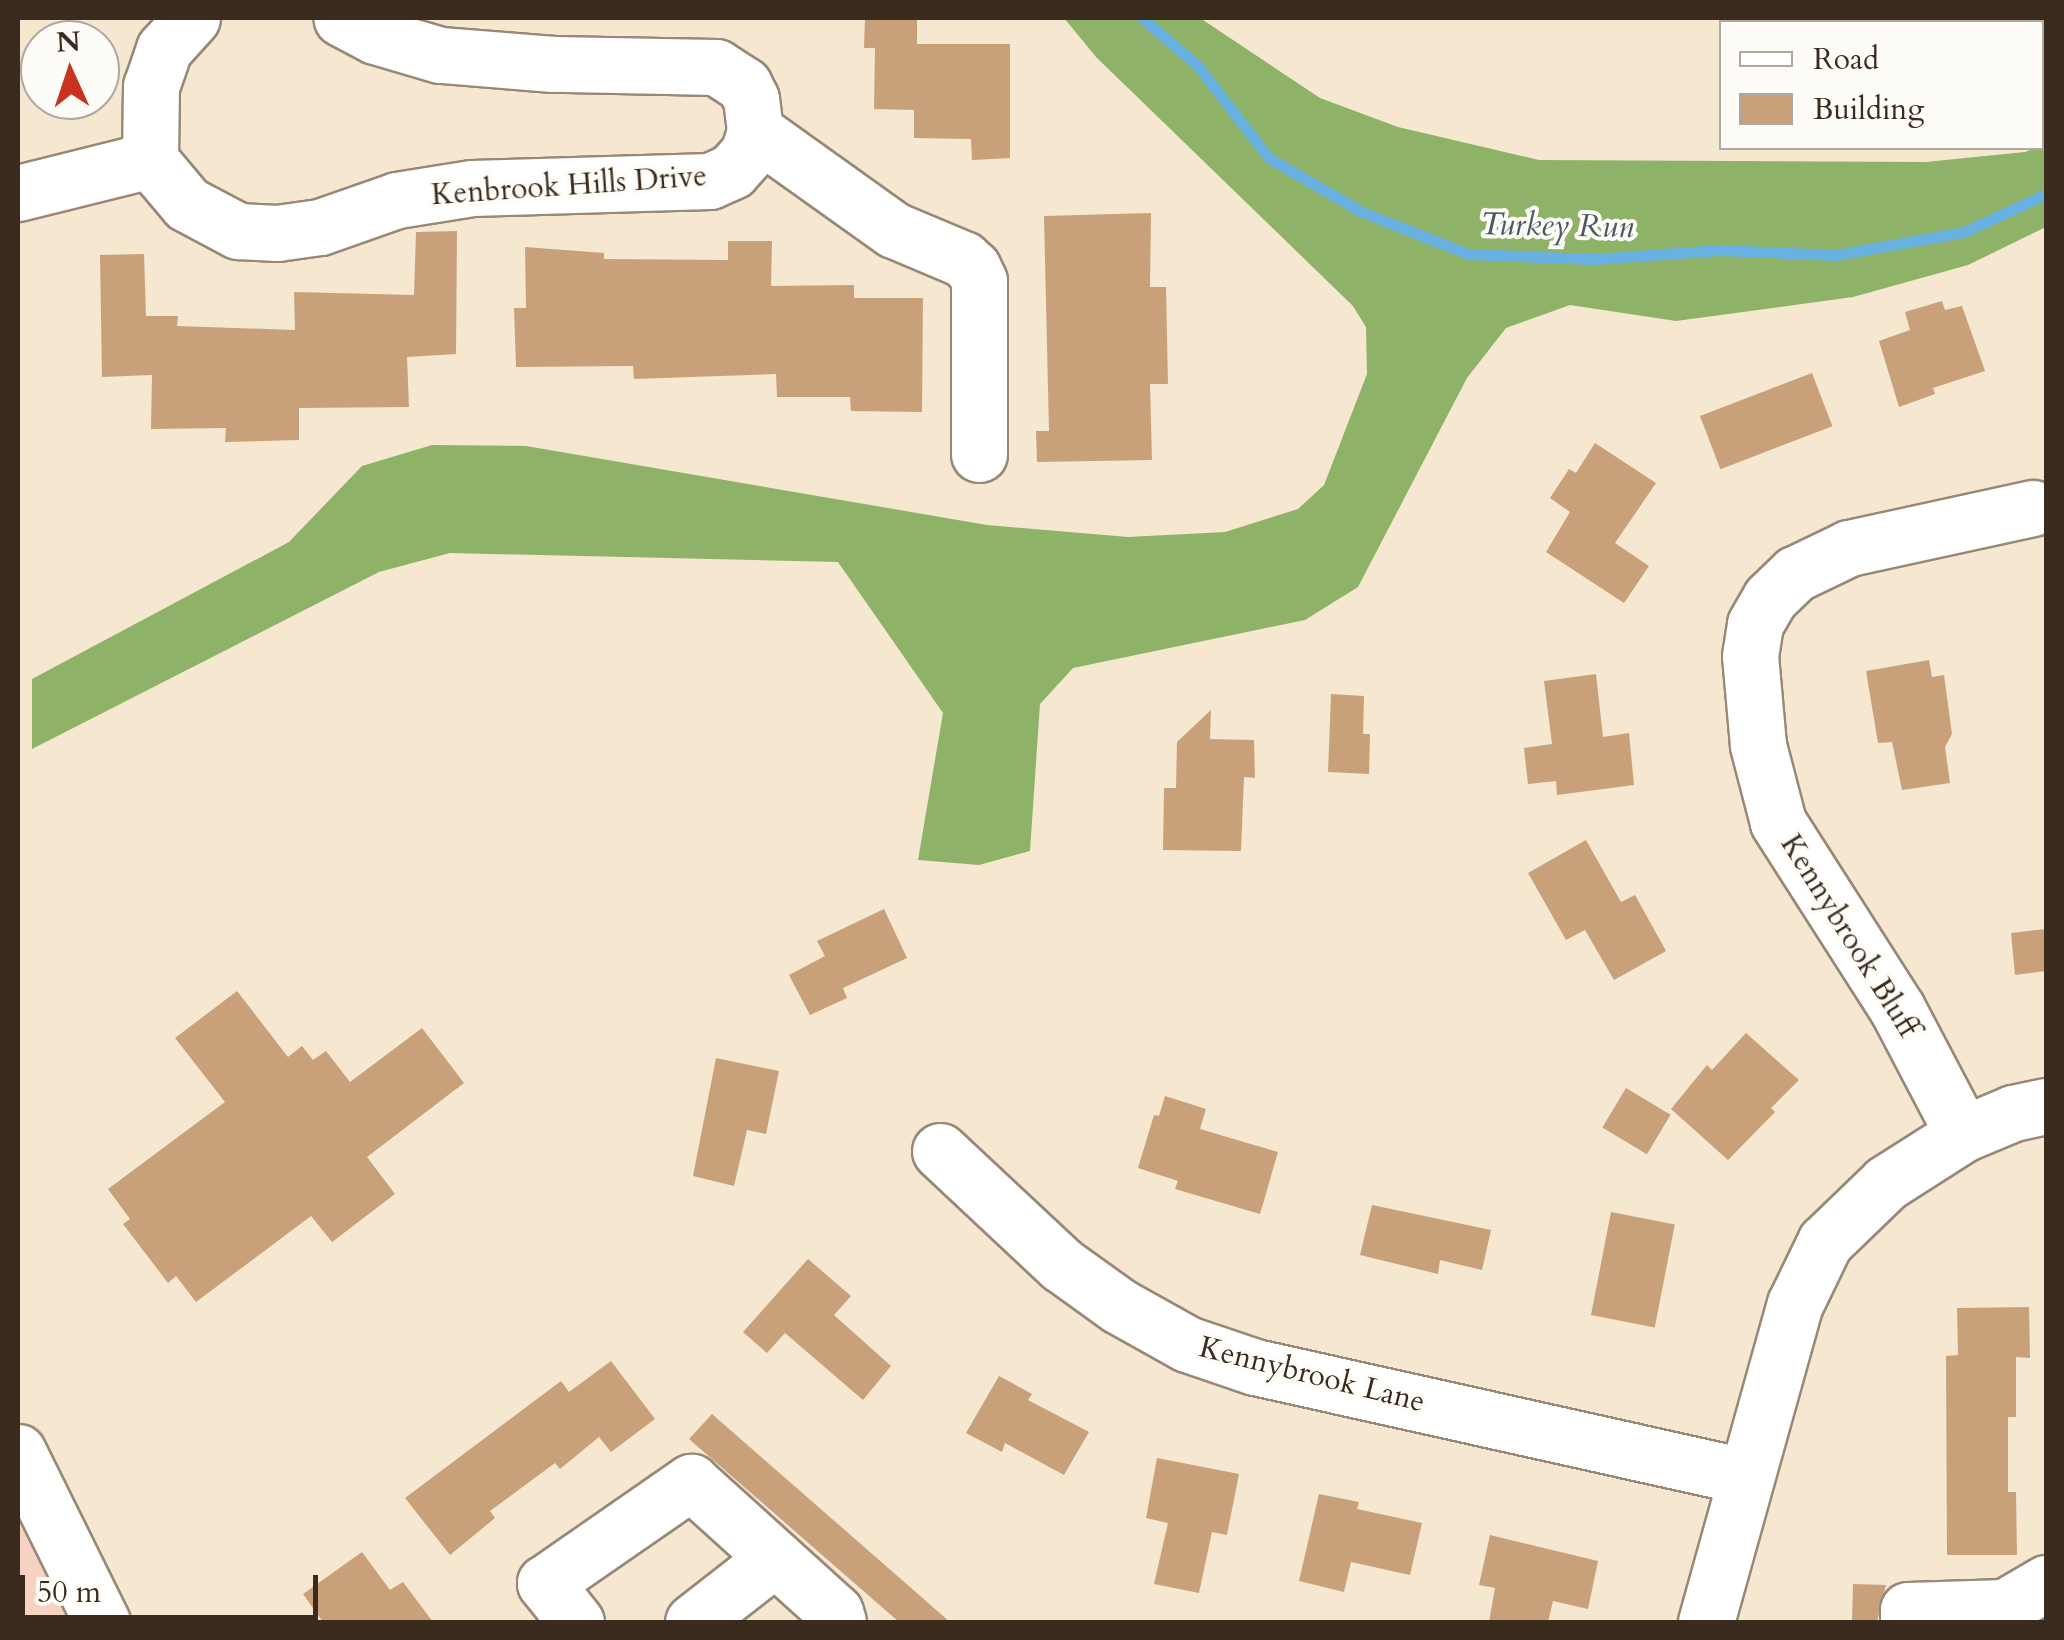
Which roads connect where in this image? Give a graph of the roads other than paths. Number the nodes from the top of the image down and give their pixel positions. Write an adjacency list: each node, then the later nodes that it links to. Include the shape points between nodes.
1 (192, 18): 4 (street, via 164,49 151,86)
2 (341, 18): 3 (street, via 440,56 716,67 744,85)
3 (755, 130): 4 (street, Kenbrook Hills Drive, via 748,154 732,172 710,180 472,188 397,200 320,227 277,233 238,231 208,218 165,183); 6 (street, via 894,230 974,268)
4 (150, 160): 5 (street)
5 (18, 193)
6 (979, 454)
7 (2034, 508): 9 (street, Kennybrook Bluff, via 1849,548 1795,574 1755,624 1750,656 1758,745 1778,822 1898,1010)
8 (2046, 1106): 9 (street)
9 (1963, 1134): 12 (street, via 1886,1182 1826,1242 1795,1304)
10 (940, 1151): 12 (street, Kennybrook Lane, via 1062,1265 1187,1344 1255,1368)
11 (18, 1460): 15 (street)
12 (1744, 1476): 19 (street)
13 (775, 1558): 16 (street, via 691,1482 545,1584); 17 (street); 18 (street)
14 (2046, 1583): 20 (street, via 2005,1606 1908,1610)
15 (102, 1622)
16 (576, 1622)
17 (693, 1622)
18 (838, 1622)
19 (1706, 1622)
20 (1908, 1622)

